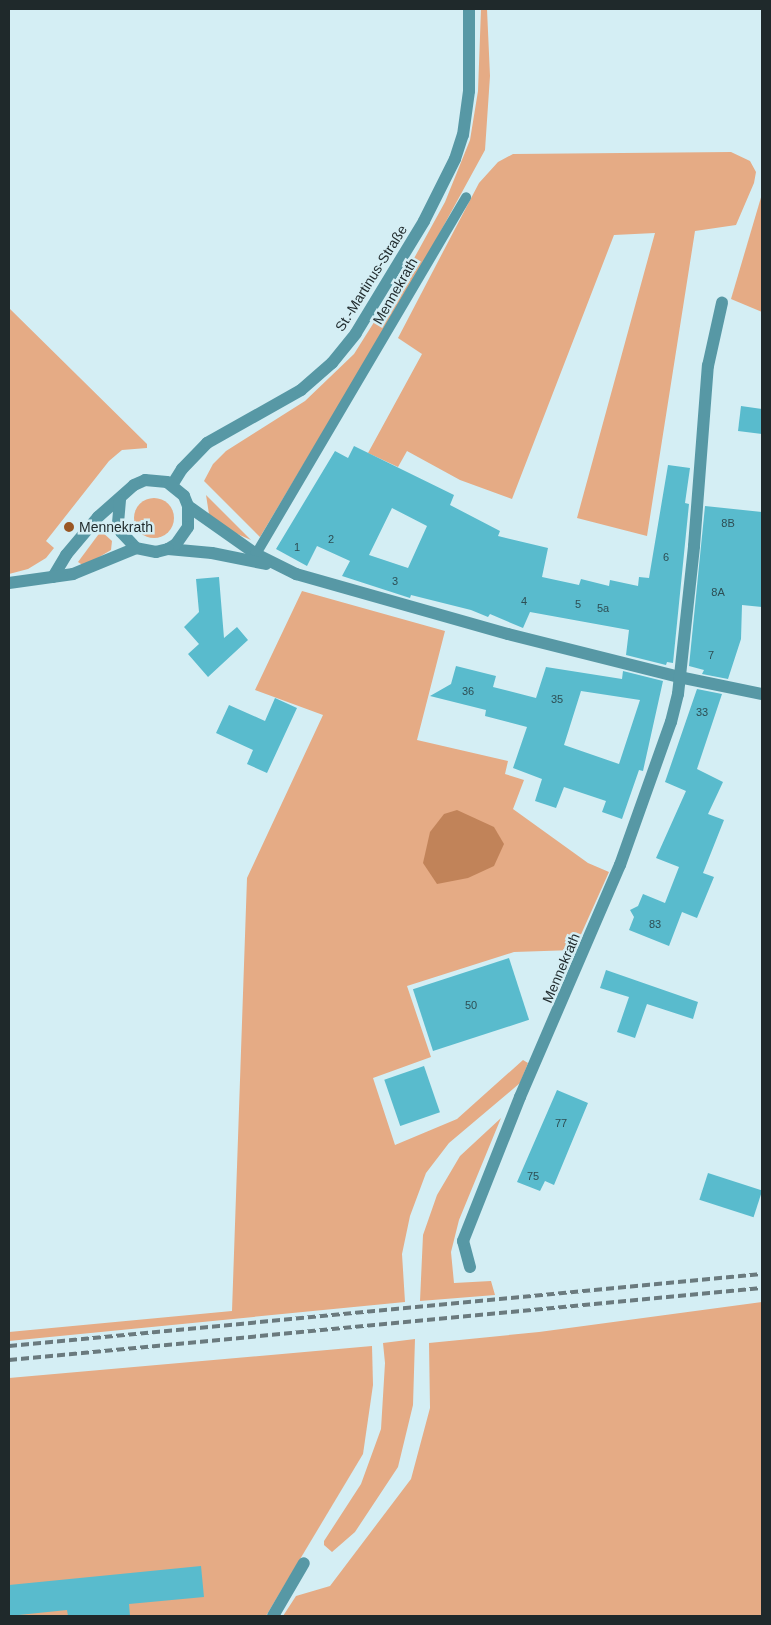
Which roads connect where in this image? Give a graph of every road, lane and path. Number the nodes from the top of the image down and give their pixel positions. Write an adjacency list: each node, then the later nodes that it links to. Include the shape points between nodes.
1 (469, 9): 4 (street, St.-Martinus-Straße, via 469,91 463,135 455,159 424,221 356,333 332,363 301,390 207,443 182,469)
2 (466, 197): 9 (lane, Mennekrath)
3 (722, 303): 13 (street, Mennekrath, via 708,366 704,450)
4 (172, 485): 5 (street, via 145,480 134,485); 6 (street)
5 (120, 500): 7 (street, via 118,523 126,540); 11 (street, via 98,517 66,555)
6 (188, 506): 8 (street, via 188,527 176,544); 9 (street)
7 (136, 548): 8 (street, via 156,552); 11 (street, via 73,574)
8 (168, 549): 10 (street, via 212,553)
9 (256, 554): 10 (street)
10 (281, 567): 13 (street, via 416,609)
11 (53, 577): 12 (street)
12 (9, 583)
13 (679, 677): 14 (street); 15 (street, Mennekrath, via 672,722 647,796 464,1241)
14 (762, 694)
15 (470, 1267)
16 (304, 1563): 17 (street)
17 (273, 1616)

